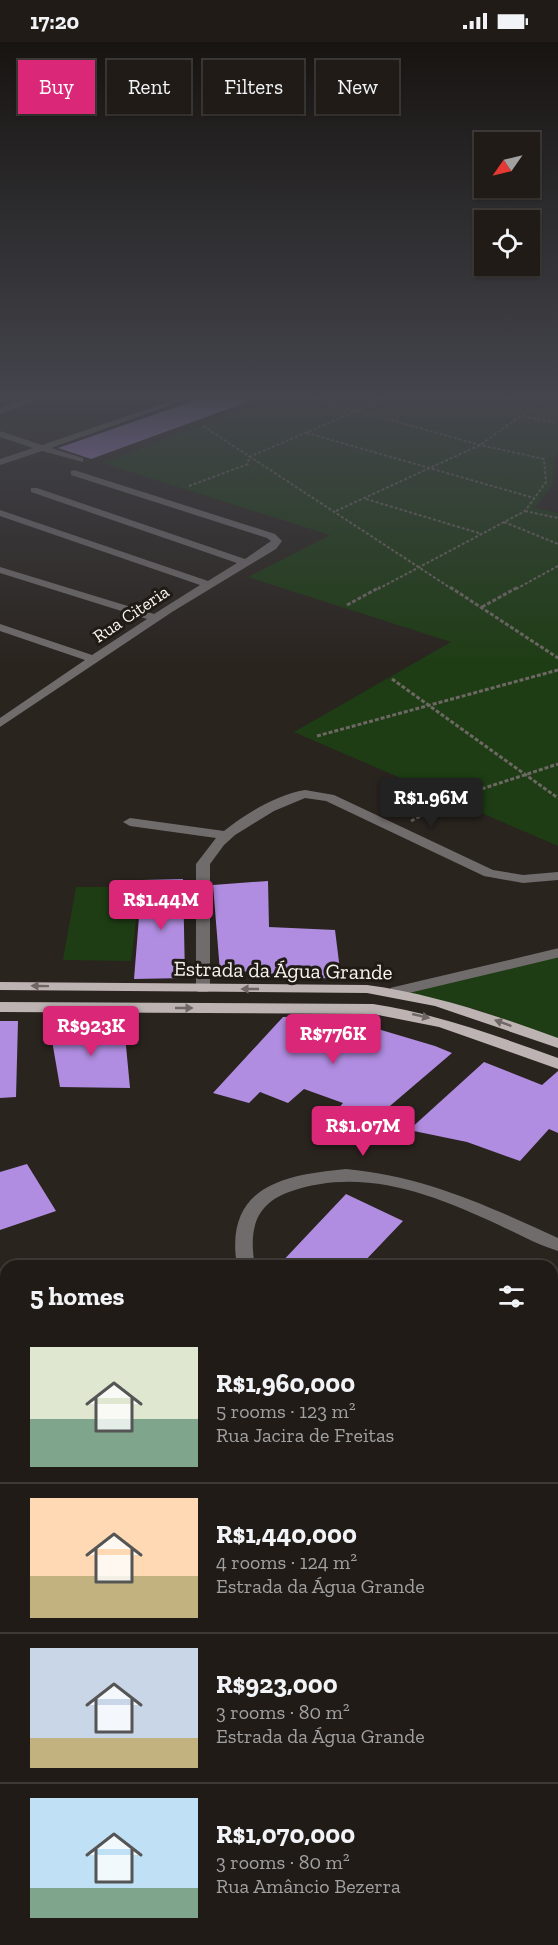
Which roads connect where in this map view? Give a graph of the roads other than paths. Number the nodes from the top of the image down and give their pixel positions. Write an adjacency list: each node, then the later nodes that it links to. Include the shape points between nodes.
1 (123, 489): 4 (street, Rua Citeria, via 277,541)
2 (34, 490): 4 (street)
3 (0, 513): 6 (street)
4 (245, 562): 6 (street, Rua Citeria)
5 (0, 570): 7 (street)
6 (207, 584): 7 (street, Rua Citeria)
7 (155, 618): 9 (street, Rua Citeria)
8 (0, 627): 9 (street)
9 (93, 659): 10 (street, Rua Citeria)
10 (0, 723)
11 (130, 822): 12 (street)
12 (226, 835): 13 (street, via 284,800 305,794 329,798 489,873 523,879); 16 (street, via 210,849 203,864)
13 (558, 876)
14 (558, 953): 17 (lane)
15 (0, 986): 16 (main road, Estrada da Água Grande, one-way to 15)
16 (202, 989): 17 (main road, Estrada da Água Grande, one-way to 16)
17 (393, 992): 19 (main road, Estrada da Água Grande, one-way to 17, via 463,1008)
18 (0, 1007): 20 (main road, Estrada da Água Grande, one-way to 20, via 373,1009 430,1018)
19 (558, 1043)
20 (558, 1064)
21 (558, 1245): 22 (street, via 477,1209 390,1178 348,1174 311,1177 266,1195 245,1217 241,1243)
22 (245, 1260)

